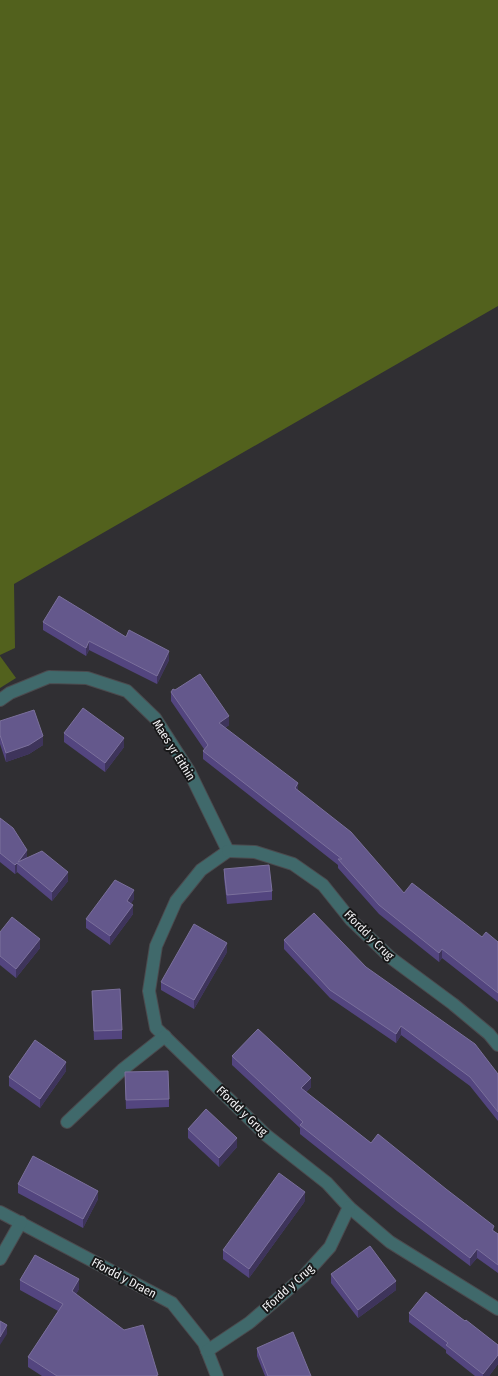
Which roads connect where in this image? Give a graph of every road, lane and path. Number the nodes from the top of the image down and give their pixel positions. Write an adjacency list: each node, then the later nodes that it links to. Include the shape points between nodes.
1 (0, 700): 2 (street, Maes yr Eithin, via 10,693 49,677 87,678 126,691 155,718 189,771)
2 (228, 851): 3 (street, Ffordd y Grug, via 201,870 176,901 156,946 149,990 156,1028); 4 (street, Ffordd y Crug, via 255,852 293,864 323,885 351,920 391,958 453,1004 489,1034)
3 (165, 1036): 5 (street, via 122,1070); 6 (street, Ffordd y Grug, via 266,1135 327,1183)
4 (498, 1046)
5 (67, 1122)
6 (349, 1207): 10 (street, Ffordd y Grug, via 390,1242); 11 (street, Ffordd y Crug, via 330,1247 303,1277 249,1323)
7 (0, 1212): 8 (street, Ffordd y Draen)
8 (21, 1222): 9 (street); 11 (street, Ffordd y Draen, via 172,1303 204,1343)
9 (0, 1259)
10 (498, 1309)
11 (207, 1351): 12 (street, Ffordd y Draen)
12 (216, 1376)

